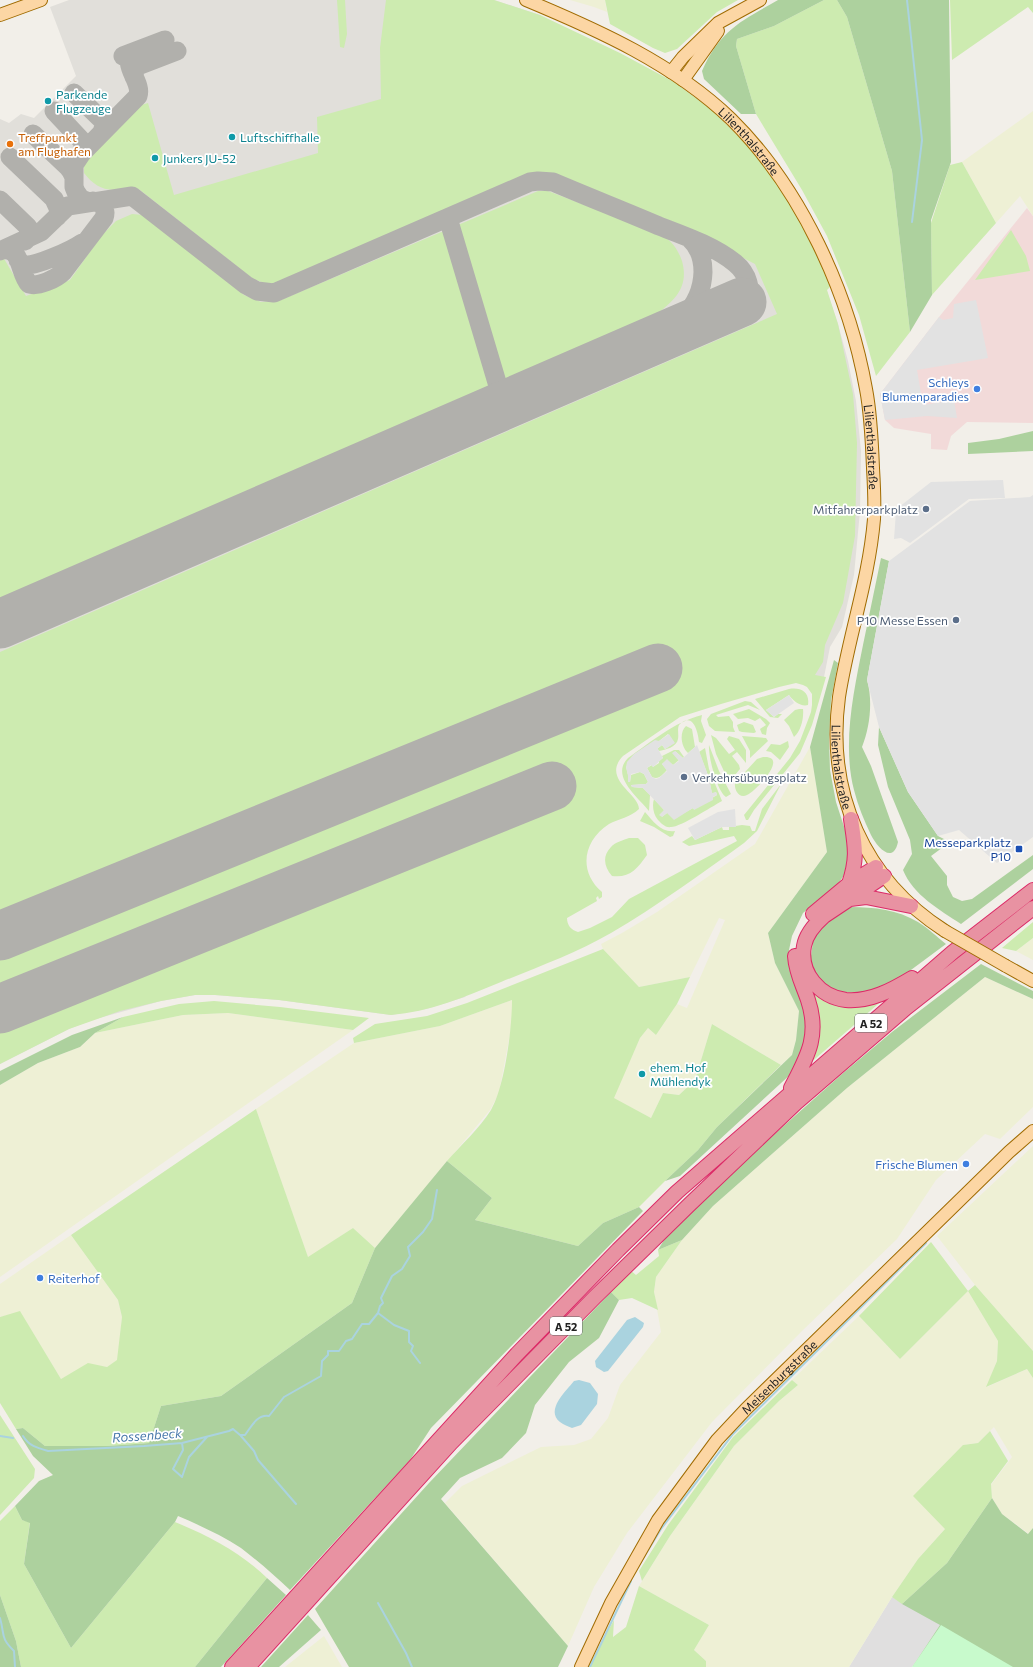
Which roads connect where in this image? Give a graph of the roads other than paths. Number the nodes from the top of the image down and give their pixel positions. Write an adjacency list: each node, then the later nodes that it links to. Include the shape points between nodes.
1 (41, 0): 4 (main road)
2 (526, 0): 6 (main road, Lilienthalstraße, via 602,34)
3 (760, 0): 5 (main road)
4 (0, 15)
5 (731, 16): 6 (main road, via 718,23); 7 (main road)
6 (671, 72): 7 (main road, Lilienthalstraße)
7 (683, 80): 8 (main road, Lilienthalstraße, via 730,118 781,180 804,217 828,265 843,302 861,364 872,435 874,519 839,698 838,758 842,789)
8 (851, 819): 9 (main road, Lilienthalstraße, via 860,840); 10 (highway, via 856,856)
9 (880, 872): 10 (highway); 12 (highway); 13 (main road, Lilienthalstraße)
10 (849, 884): 17 (highway, via 808,919 797,939 795,951 798,977 812,1012 813,1035 807,1057)
11 (1033, 890): 15 (highway, A 52)
12 (849, 899): 13 (highway, via 866,897); 15 (highway, via 815,924 804,946 806,968 811,980 821,990 834,997 847,1000 862,999 890,991)
13 (911, 906): 16 (main road, Lilienthalstraße, bridge, via 946,931)
14 (1033, 908): 20 (highway, A 52, via 906,1008 808,1093 594,1297 451,1444)
15 (953, 952): 17 (highway, A 52)
16 (1033, 981)
17 (789, 1093): 19 (highway, A 52, via 677,1192 517,1354)
18 (1033, 1131): 21 (main road, Meisenburgstraße, via 717,1440 658,1520 611,1603)
19 (232, 1667)
20 (248, 1667)
21 (581, 1667)

